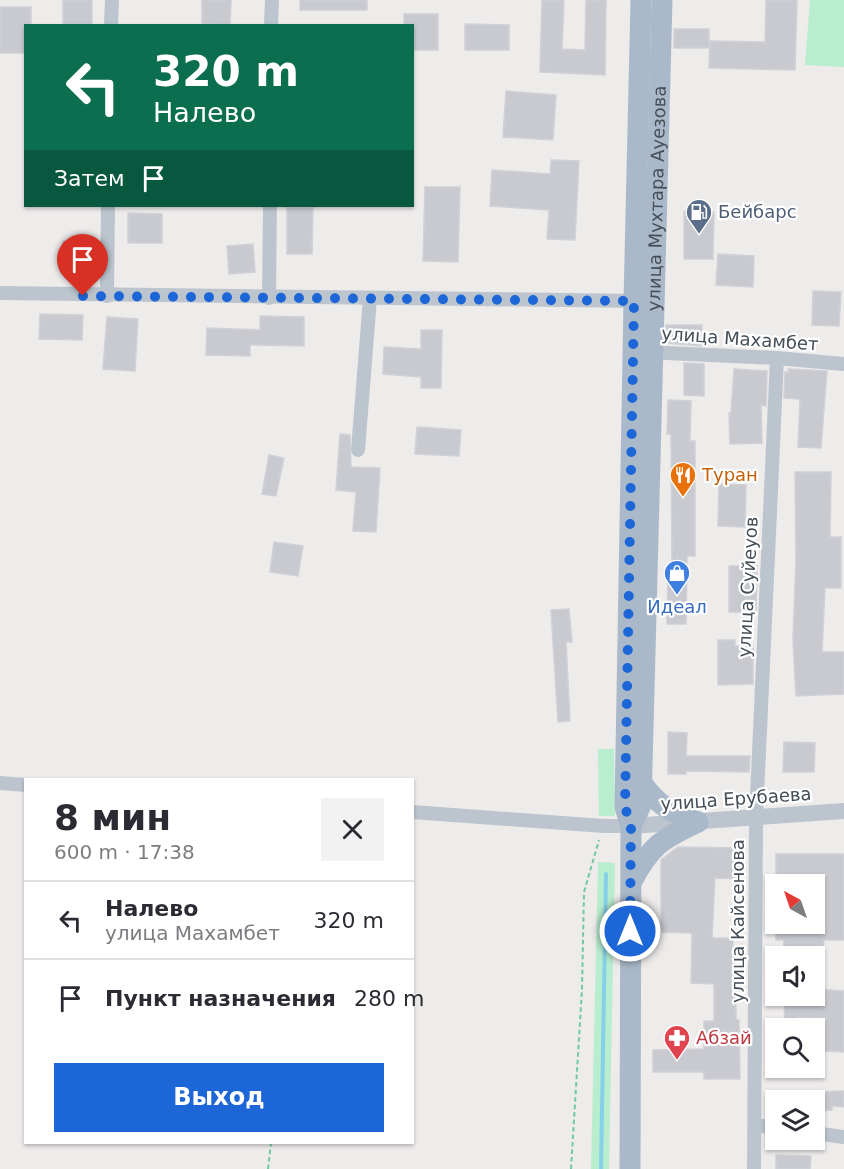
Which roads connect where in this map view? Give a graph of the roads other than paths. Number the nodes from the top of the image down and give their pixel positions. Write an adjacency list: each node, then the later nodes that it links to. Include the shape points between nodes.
1 (112, 0): 5 (street)
2 (272, 0): 6 (street)
3 (642, 0): 13 (main road, улица Мухтара Ауезова)
4 (662, 0): 13 (main road, улица Мухтара Ауезова)
5 (111, 24)
6 (272, 24)
7 (108, 207): 10 (street)
8 (270, 207): 11 (street)
9 (0, 293): 10 (street)
10 (106, 296): 11 (street)
11 (269, 298): 12 (street)
12 (370, 298): 13 (street); 17 (street)
13 (643, 301): 14 (main road, улица Мухтара Ауезова)
14 (643, 352): 15 (street, улица Махамбет); 18 (main road, улица Мухтара Ауезова); 25 (main road, улица Мухтара Ауезова, via 625,807)
15 (777, 358): 16 (street, улица Махамбет); 23 (street, улица Суйеуов)
16 (844, 364)
17 (358, 450)
18 (641, 782): 24 (main road, via 663,807); 25 (main road, улица Мухтара Ауезова, via 641,805)
19 (0, 783): 20 (street)
20 (24, 785)
21 (844, 811): 23 (street, улица Ерубаева)
22 (414, 812): 25 (street)
23 (756, 818): 24 (street, улица Ерубаева); 27 (street, улица Кайсенова)
24 (698, 822): 25 (street, улица Ерубаева); 26 (main road, via 672,834 650,852)
25 (631, 826): 26 (main road, улица Мухтара Ауезова)
26 (630, 884): 31 (main road, улица Мухтара Ауезова)
27 (755, 1125): 28 (street); 32 (street, улица Кайсенова)
28 (765, 1126)
29 (825, 1134): 30 (street)
30 (844, 1137)
31 (630, 1169)
32 (754, 1169)

